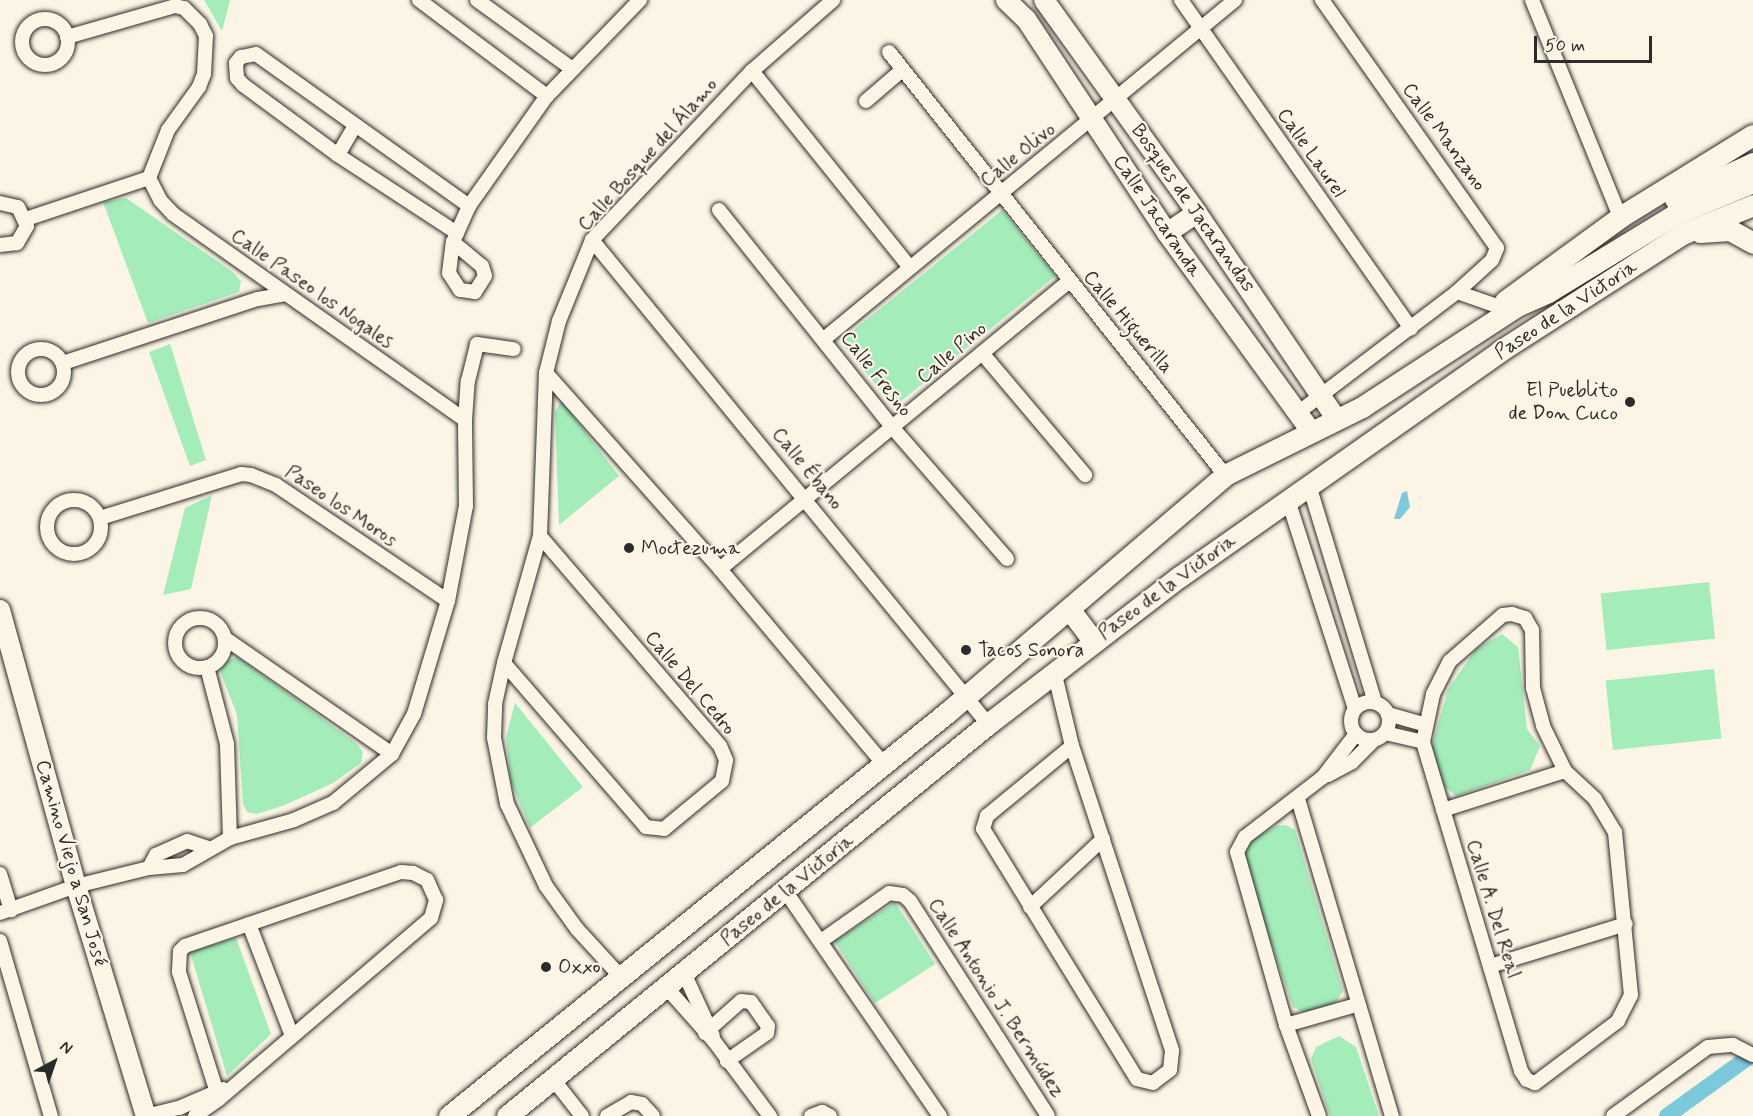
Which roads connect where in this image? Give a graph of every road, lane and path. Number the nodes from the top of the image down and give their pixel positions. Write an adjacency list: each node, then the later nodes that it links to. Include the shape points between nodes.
1 (419, 0): 17 (street)
2 (477, 0): 14 (street)
3 (640, 0): 14 (street)
4 (833, 0): 15 (street, Calle Bosque del Álamo)
5 (1006, 0): 20 (street, Calle Jacaranda, via 1026,19)
6 (1044, 0): 18 (street, Bosques de Jacarandas)
7 (1181, 0): 11 (street, Calle Laurel)
8 (1235, 0): 11 (street, Calle Olivo)
9 (1322, 0): 42 (street, Calle Manzano, via 1497,244 1492,260)
10 (1532, 0): 33 (street)
11 (1199, 26): 18 (street, Calle Olivo); 46 (street, Calle Laurel)
12 (67, 37): 25 (street, via 175,6 184,8 201,24 206,36 204,74 168,130)
13 (889, 52): 16 (street, Calle Higuerilla)
14 (572, 69): 17 (street)
15 (752, 70): 37 (street, Calle Bosque del Álamo); 40 (street)
16 (903, 70): 19 (street); 27 (street, Calle Higuerilla)
17 (547, 96): 29 (street)
18 (1117, 99): 20 (street, Calle Olivo); 32 (street, Bosques de Jacarandas)
19 (866, 101)
20 (1092, 120): 27 (street, Calle Olivo); 35 (street, Calle Jacaranda)
21 (355, 126): 23 (street); 23 (street, via 256,54 241,57 236,63 237,78 243,85); 29 (street)
22 (1753, 135): 33 (main road)
23 (338, 154): 29 (street, via 455,238)
24 (1753, 163): 43 (main road, via 1689,191 1645,217 1600,248)
25 (149, 178): 34 (street); 44 (street, Calle Paseo los Nogales, via 160,201 173,214)
26 (1753, 182): 43 (main road, via 1674,215)
27 (1001, 193): 40 (street, Calle Olivo); 41 (street, Calle Higuerilla)
28 (0, 203): 34 (street, via 18,207)
29 (469, 206)
30 (1753, 206): 36 (main road, Paseo de la Victoria)
31 (719, 210): 47 (street, Calle Fresno)
32 (1197, 213): 35 (street); 54 (street, Bosques de Jacarandas)
33 (1620, 217): 45 (main road)
34 (26, 219): 39 (street, via 22,238 10,246)
35 (1167, 233): 55 (street, Calle Jacaranda)
36 (1682, 234): 38 (main road, via 1730,230); 49 (main road, Paseo de la Victoria)
37 (592, 240): 52 (street, Calle Bosque del Álamo, via 559,321); 63 (street, Calle Ébano)
38 (1753, 243)
39 (0, 245)
40 (909, 266): 47 (street, Calle Olivo)
41 (1069, 281): 50 (street, Calle Pino); 61 (street, Calle Higuerilla)
42 (1457, 292): 45 (street); 46 (street, Calle Manzano)
43 (1548, 292): 49 (main road, via 1535,314); 53 (main road, Paseo de la Victoria, via 1517,306)
44 (286, 294): 51 (street, via 258,299); 56 (street, Calle Paseo los Nogales)
45 (1497, 306): 53 (main road, via 1411,359 1394,374)
46 (1411, 328): 54 (street, Calle Manzano)
47 (824, 339): 58 (street, Calle Fresno)
48 (514, 349): 56 (street, via 477,344 468,381)
49 (1500, 351): 62 (main road, Paseo de la Victoria)
50 (982, 352): 58 (street, Calle Pino); 60 (street)
51 (63, 363)
52 (546, 373): 66 (street, Calle Bosque del Álamo); 68 (street)
53 (1385, 391): 57 (main road, Paseo de la Victoria)
54 (1321, 395): 55 (street, Calle Manzano); 57 (street, Bosques de Jacarandas)
55 (1299, 412): 59 (street, Calle Jacaranda)
56 (465, 420): 69 (street, via 466,506)
57 (1337, 420): 59 (main road, Paseo de la Victoria)
58 (892, 427): 63 (street, Calle Pino); 67 (street, Calle Fresno)
59 (1311, 431): 61 (main road, Paseo de la Victoria)
60 (1085, 475)
61 (1225, 475): 71 (main road, Paseo de la Victoria)
62 (1309, 485): 64 (main road, Paseo de la Victoria); 78 (street)
63 (806, 497): 68 (street, Calle Pino); 77 (street, Calle Ébano)
64 (1288, 500): 73 (main road, Paseo de la Victoria); 79 (street)
65 (100, 519): 65 (street, via 81,501 64,502 48,521 50,539 71,554 89,550 100,536); 69 (street, Paseo los Moros, via 241,474 251,475 276,485)
66 (540, 536): 74 (street, Calle Bosque del Álamo); 74 (street, Calle Del Cedro, via 720,746 726,760 722,781 664,829 646,827)
67 (1007, 559)
68 (720, 569): 88 (street)
69 (448, 601): 87 (street, via 414,714)
70 (0, 610): 98 (street, Camino Viejo a San José)
71 (1070, 610): 73 (main road); 77 (main road, Paseo de la Victoria)
72 (226, 639): 75 (street, via 224,653); 75 (street, via 217,624 201,617 179,628 177,654 190,666); 87 (street)
73 (1093, 641): 76 (main road, Paseo de la Victoria)
74 (504, 663): 108 (street, Calle Bosque del Álamo, via 495,704 494,738 507,804 546,886 577,929)
75 (207, 667): 93 (street, via 227,744)
76 (1054, 671): 81 (main road, Paseo de la Victoria); 86 (street)
77 (964, 697): 81 (street, Calle Ébano); 88 (main road, Paseo de la Victoria)
78 (1375, 702): 79 (street); 80 (street)
79 (1355, 709): 83 (street, via 1351,722)
80 (1388, 714): 82 (street); 84 (street)
81 (988, 724): 99 (main road, Paseo de la Victoria)
82 (1426, 725): 85 (street); 89 (street, via 1433,694 1450,661 1503,615 1518,615 1532,630 1537,710)
83 (1356, 734): 84 (street); 90 (street)
84 (1380, 736): 85 (street); 90 (street, via 1352,762)
85 (1423, 742): 92 (street, Calle A. Del Real)
86 (1072, 746): 94 (street); 100 (street, via 984,822 985,836)
87 (392, 754): 93 (street, via 333,803 294,820)
88 (883, 763): 108 (main road, Paseo de la Victoria)
89 (1566, 771): 92 (street); 103 (street, via 1595,799 1615,832)
90 (1323, 777): 91 (street)
91 (1298, 799): 110 (street); 111 (street, via 1245,837 1237,852)
92 (1443, 810): 106 (street, Calle A. Del Real)
93 (230, 838): 95 (street)
94 (1103, 839): 100 (street); 100 (street, via 1173,1051 1170,1070 1153,1083 1137,1079)
95 (208, 848): 96 (street, via 183,865); 96 (street, via 187,841 156,855)
96 (149, 868): 98 (street)
97 (0, 874): 101 (street)
98 (76, 886): 101 (street); 119 (street, Camino Viejo a San José)
99 (786, 892): 105 (street); 107 (main road, Paseo de la Victoria)
100 (1030, 907)
101 (5, 911)
102 (249, 924): 113 (street); 113 (street, via 401,872 421,876 434,891 431,918); 117 (street, via 191,941 180,951 179,972)
103 (1626, 924): 106 (street); 106 (street, Calle A. Del Real, via 1631,995 1626,1012 1541,1082 1531,1082 1521,1071)
104 (0, 941): 118 (street)
105 (821, 941): 129 (street); 130 (street, Calle Antonio J. Bermúdez, via 889,893 903,895)
106 (1490, 966)
107 (684, 973): 109 (main road, Paseo de la Victoria); 112 (street)
108 (621, 977): 121 (main road, Paseo de la Victoria)
109 (666, 987): 112 (street); 116 (main road, Paseo de la Victoria)
110 (1356, 1005): 111 (street); 132 (street)
111 (1287, 1025): 131 (street)
112 (710, 1034): 115 (street); 115 (street, via 744,1000 752,1002 768,1026 765,1036)
113 (292, 1036): 117 (street)
114 (1753, 1055): 133 (street, via 1740,1047 1722,1044 1696,1053)
115 (727, 1061): 126 (street)
116 (553, 1079): 122 (main road, Paseo de la Victoria); 123 (street)
117 (222, 1092): 119 (street); 120 (street)
118 (51, 1116)
119 (146, 1116)
120 (195, 1116)
121 (449, 1116)
122 (507, 1116)
123 (582, 1116)
124 (608, 1116): 125 (street, via 631,1102 642,1104)
125 (653, 1116)
126 (770, 1116)
127 (811, 1116): 128 (street, via 822,1112)
128 (830, 1116)
129 (940, 1116)
130 (1048, 1116)
131 (1319, 1116)
132 (1392, 1116)
133 (1613, 1116)

